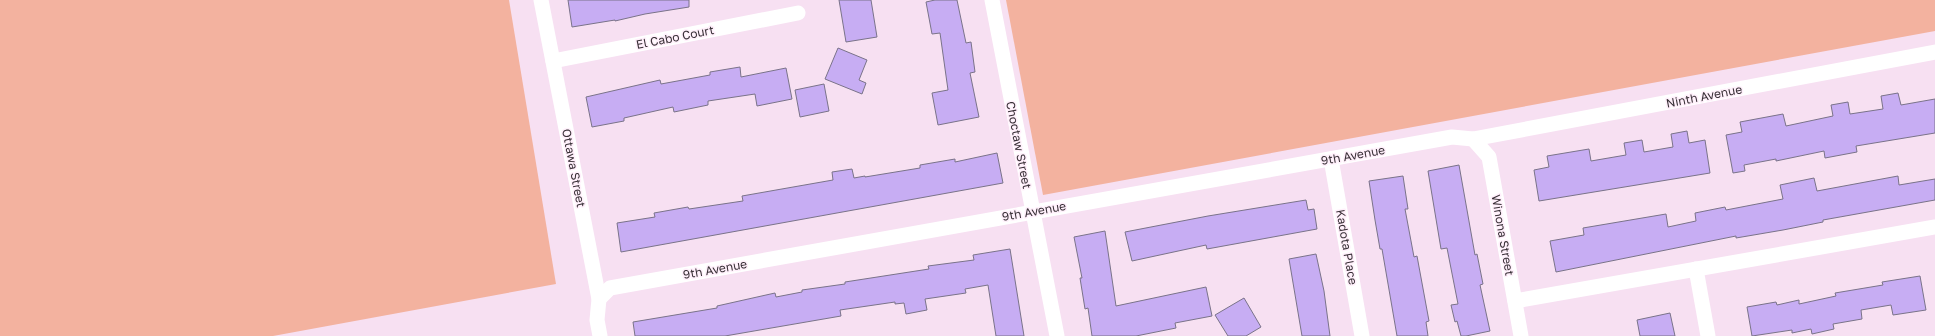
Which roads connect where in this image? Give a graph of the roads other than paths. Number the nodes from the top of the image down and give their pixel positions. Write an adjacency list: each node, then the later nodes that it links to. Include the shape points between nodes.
1 (541, 0): 5 (street, Ottawa Street)
2 (992, 0): 8 (street, Choctaw Street)
3 (798, 13): 5 (street, El Cabo Court)
4 (1935, 52): 6 (street, Ninth Avenue)
5 (553, 61): 11 (street, Ottawa Street)
6 (1473, 139): 7 (street, 9th Avenue, via 1452,137); 12 (street, Winona Street, via 1489,157)
7 (1331, 159): 8 (street, 9th Avenue); 15 (street, Kadota Place)
8 (1032, 212): 11 (street, 9th Avenue, via 610,288); 14 (street, Choctaw Street)
9 (1935, 227): 10 (street)
10 (1696, 269): 12 (street); 17 (street)
11 (599, 299): 13 (street, Ottawa Street, via 597,320)
12 (1515, 301): 16 (street, Winona Street)
13 (600, 336)
14 (1057, 336)
15 (1362, 336)
16 (1522, 336)
17 (1708, 336)

